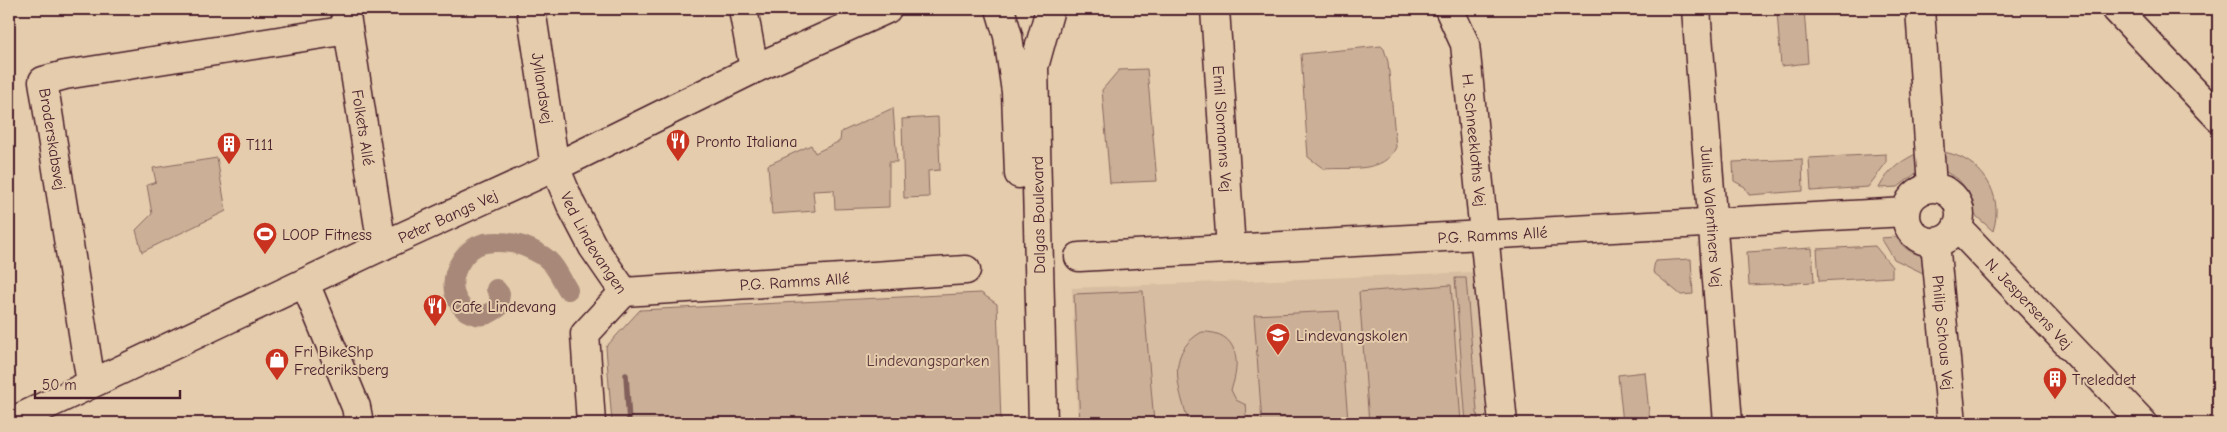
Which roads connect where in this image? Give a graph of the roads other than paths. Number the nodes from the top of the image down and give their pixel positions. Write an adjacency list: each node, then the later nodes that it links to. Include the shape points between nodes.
1 (531, 9): 14 (street, Jyllandsvej)
2 (744, 9): 12 (street)
3 (887, 9): 12 (street, Peter Bangs Vej)
4 (1000, 9): 31 (street, Dalgas Boulevard, via 1008,36 1016,92)
5 (1050, 9): 32 (street, Dalgas Boulevard, via 1034,67)
6 (1215, 9): 22 (street, Emil Slomanns Vej)
7 (1449, 9): 19 (street, H. Schneekloths Vej, via 1465,44)
8 (1696, 9): 17 (street, Julius Valentiners Vej)
9 (1920, 9): 15 (street)
10 (2116, 9): 13 (street)
11 (346, 19): 21 (street, Folkets Allé); 27 (street, Broderskabsvej, via 43,81)
12 (754, 69): 14 (street, Peter Bangs Vej)
13 (2218, 117)
14 (555, 168): 21 (street, Peter Bangs Vej); 26 (street, Ved Lindevangen, via 593,246)
15 (1932, 187): 16 (street, via 1914,195); 18 (street, via 1941,188 1956,200 1960,218)
16 (1906, 212): 17 (street, P.G. Ramms Allé); 20 (street, via 1914,234)
17 (1714, 223): 19 (street, P.G. Ramms Allé); 34 (street, Julius Valentiners Vej)
18 (1957, 227): 20 (street, via 1944,240); 36 (street, N. Jespersens Vej)
19 (1484, 235): 22 (street, P.G. Ramms Allé); 33 (street, H. Schneekloths Vej)
20 (1935, 242): 35 (street, Philip Schous Vej)
21 (382, 246): 25 (street, Peter Bangs Vej)
22 (1231, 249): 23 (street, P.G. Ramms Allé)
23 (1079, 257)
24 (966, 270): 26 (street, P.G. Ramms Allé)
25 (306, 283): 27 (street, Peter Bangs Vej); 29 (street, via 356,407)
26 (624, 292): 30 (street, Ved Lindevangen, via 585,334)
27 (91, 383): 28 (street, Peter Bangs Vej)
28 (9, 423)
29 (359, 423)
30 (591, 423)
31 (1026, 423)
32 (1044, 423)
33 (1503, 423)
34 (1728, 423)
35 (1952, 423)
36 (2143, 423)

